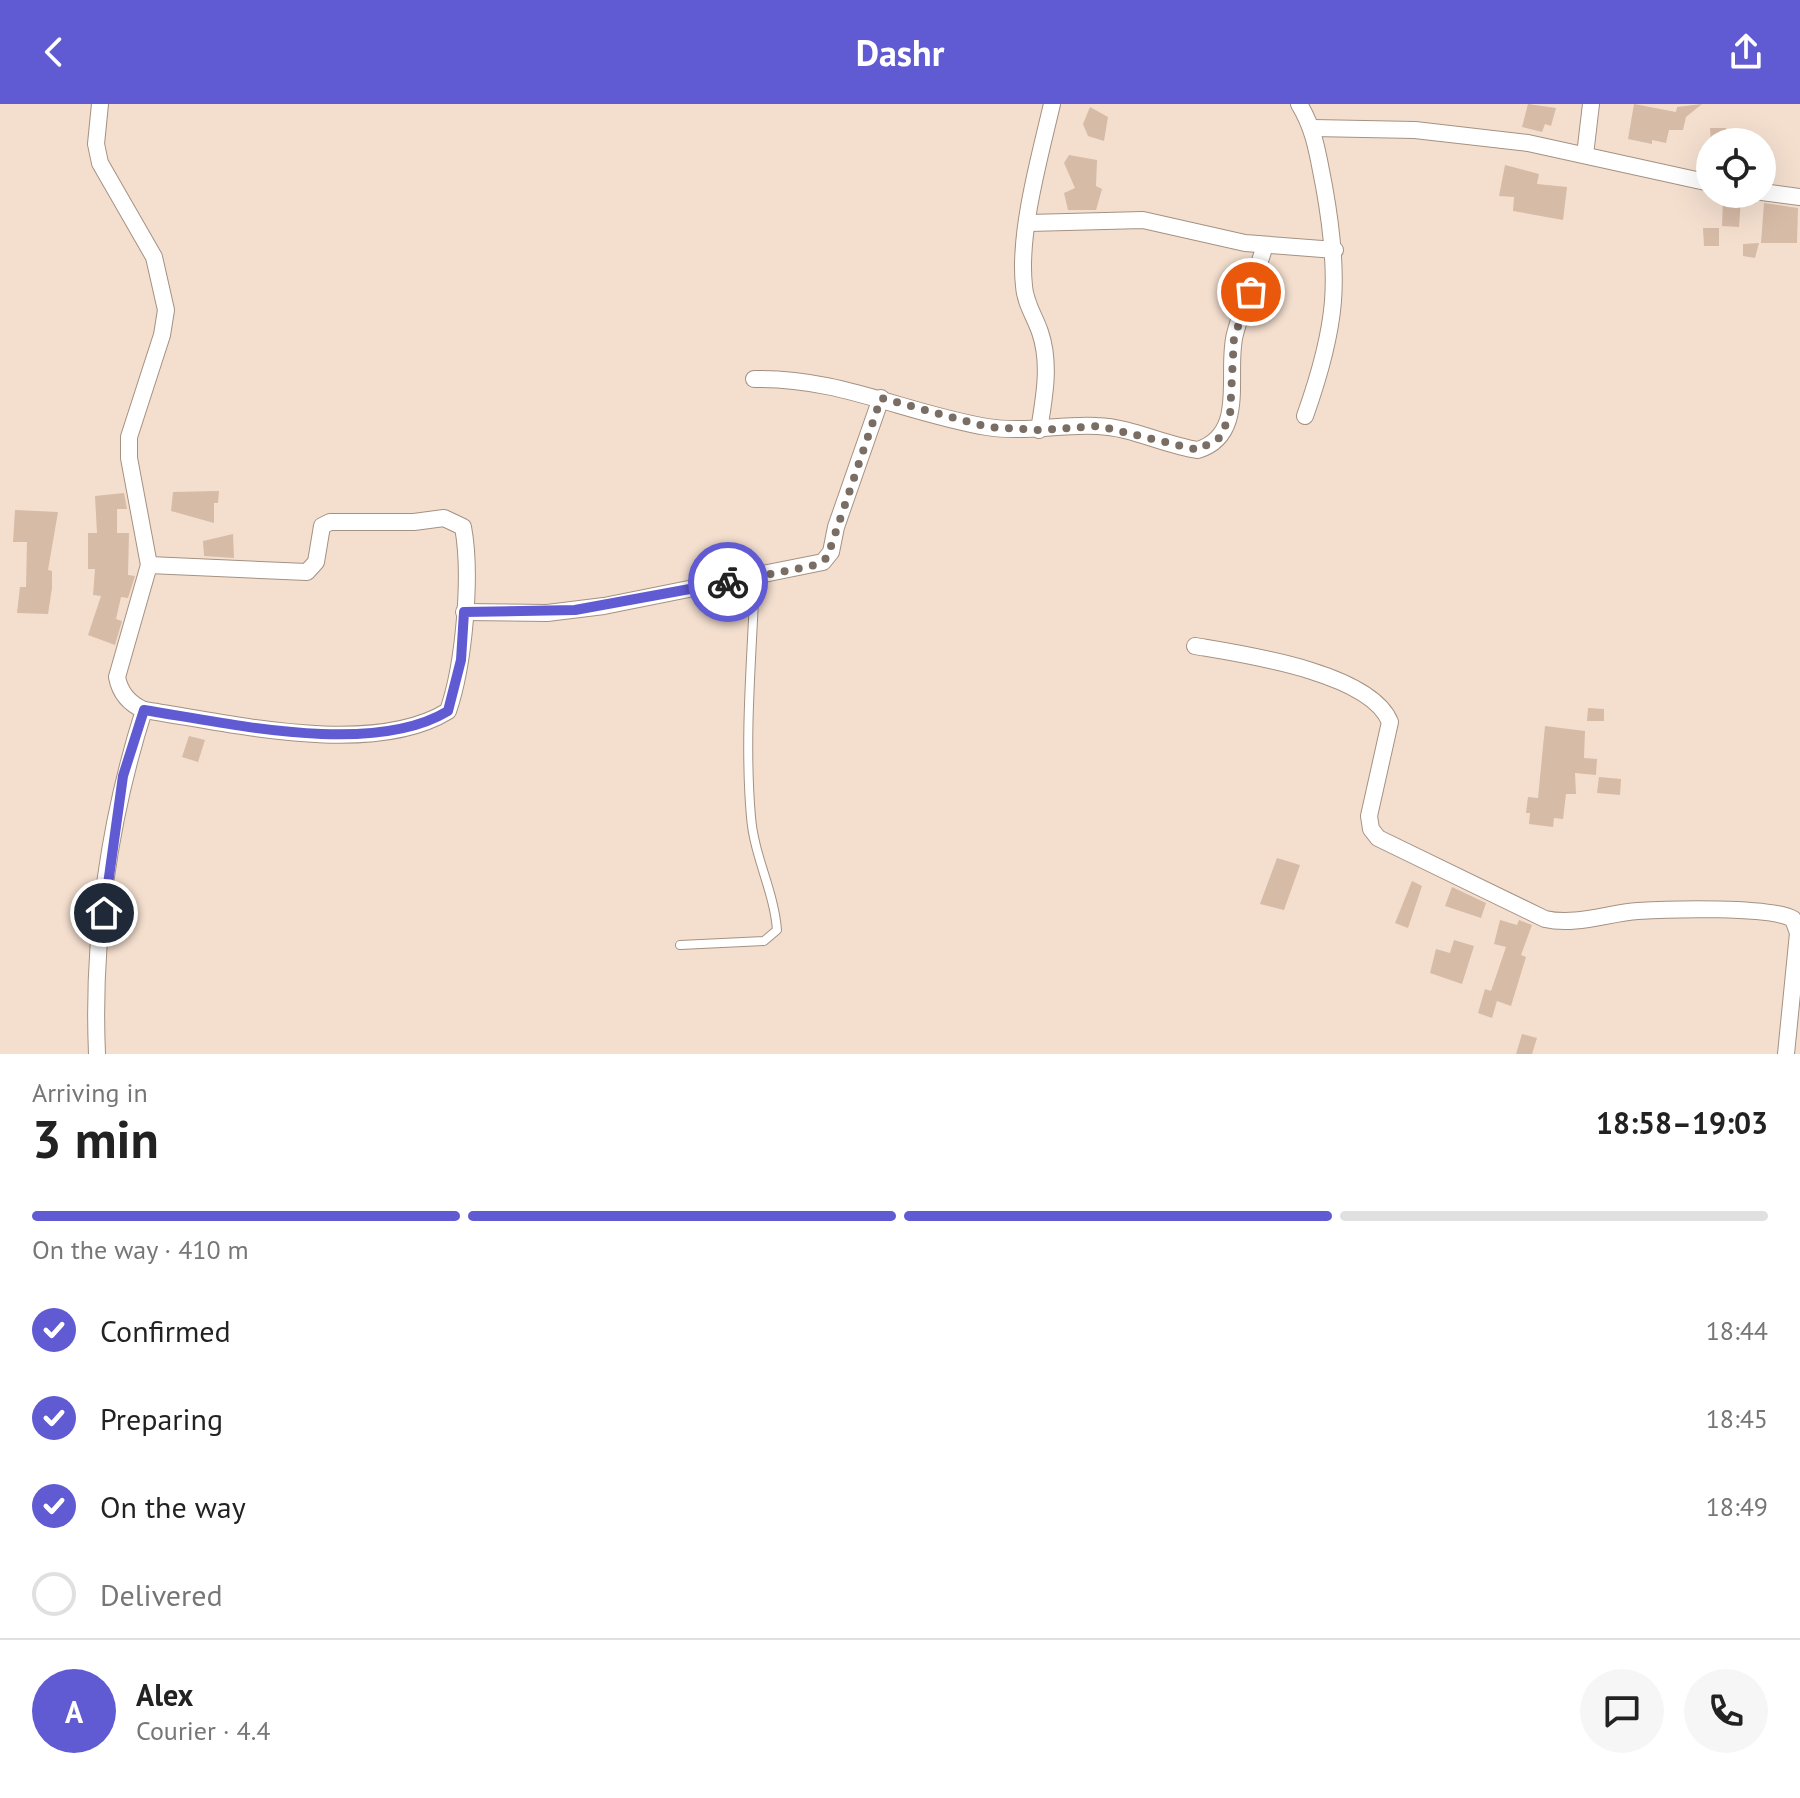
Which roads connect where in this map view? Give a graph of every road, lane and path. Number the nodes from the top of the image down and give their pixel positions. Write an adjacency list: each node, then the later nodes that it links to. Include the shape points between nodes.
1 (100, 104): 17 (street, via 100,163 154,257 165,297 162,335 129,437)
2 (1052, 104): 10 (street)
3 (1299, 104): 5 (street)
4 (1591, 104): 6 (street)
5 (1313, 128): 6 (street, via 1415,130); 12 (street)
6 (1585, 155): 7 (street)
7 (1696, 180)
8 (1776, 194): 9 (street)
9 (1800, 197)
10 (1029, 223): 11 (street, via 1143,220); 16 (street, via 1024,290 1046,358)
11 (1265, 245): 12 (street); 16 (street, via 1234,337 1230,416 1219,438 1198,450 1099,426)
12 (1335, 250): 15 (street, via 1335,302)
13 (754, 379): 14 (street, via 791,378)
14 (881, 398): 16 (street, via 978,425); 18 (street, via 827,558)
15 (1305, 416)
16 (1039, 430)
17 (149, 565): 19 (street, via 307,572 316,562 322,526 330,522 449,519 464,533); 21 (street, via 117,677 133,705)
18 (755, 577): 19 (street, via 590,608); 22 (lane, via 751,816 777,930 764,941)
19 (464, 612): 21 (street, via 461,660 448,711 422,724 383,732 298,733)
20 (1195, 646): 24 (street, via 1249,653 1297,668 1363,694 1380,707 1390,722 1369,816 1378,838 1545,919 1653,911 1772,912 1793,919 1798,933)
21 (144, 710): 23 (street, via 114,824 95,1001)
22 (680, 945)
23 (97, 1054)
24 (1786, 1054)

